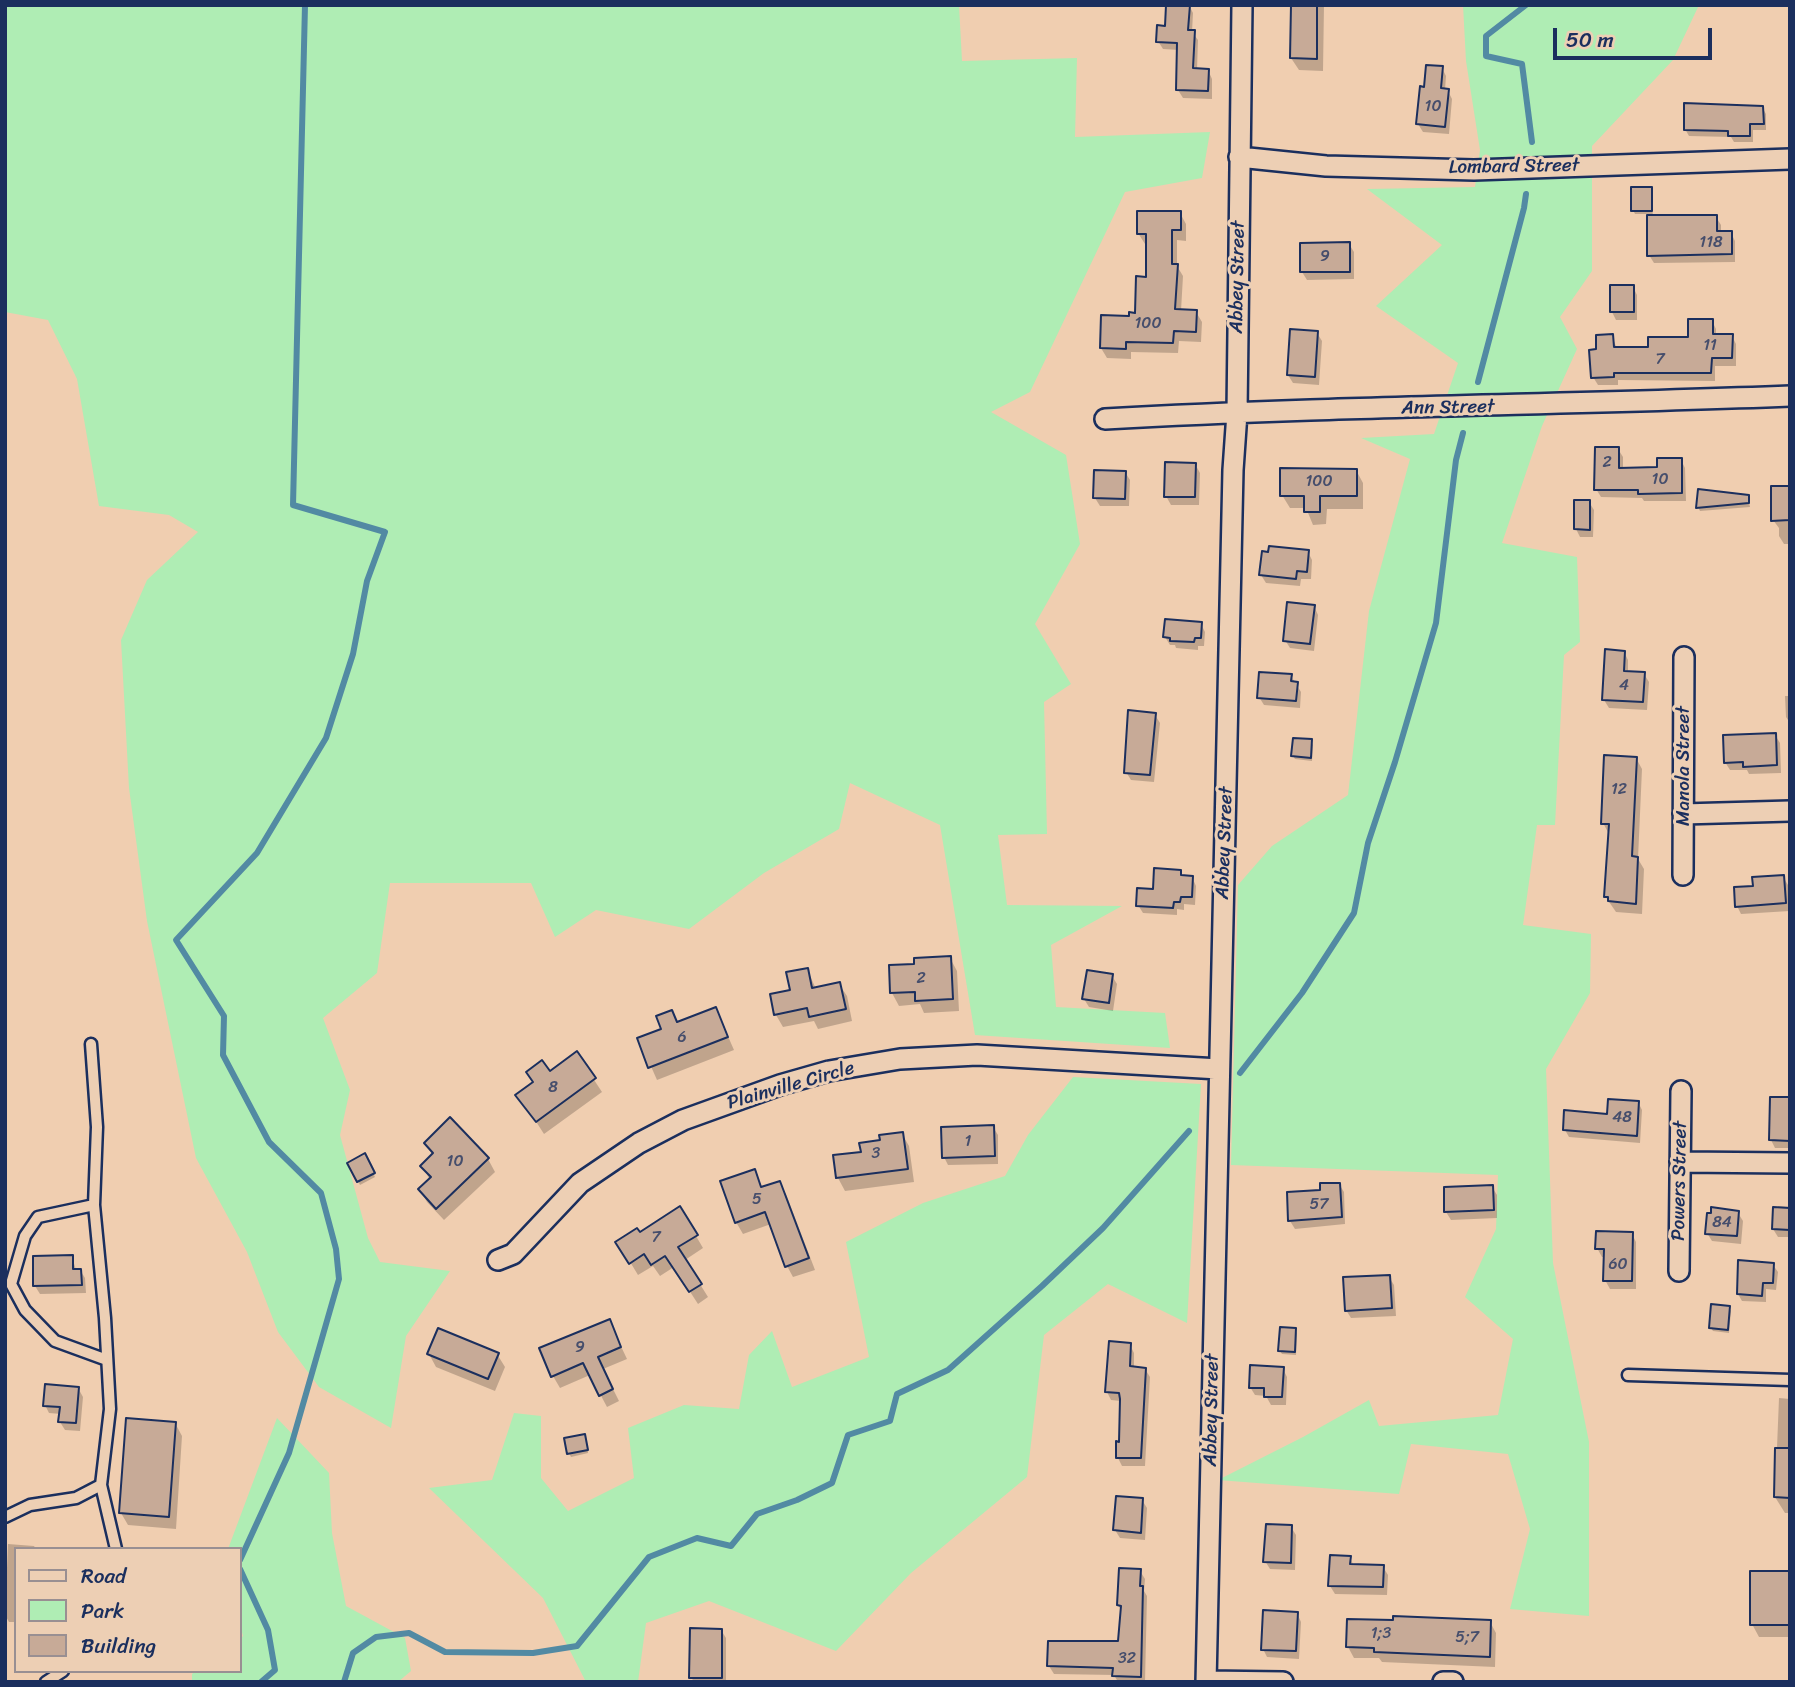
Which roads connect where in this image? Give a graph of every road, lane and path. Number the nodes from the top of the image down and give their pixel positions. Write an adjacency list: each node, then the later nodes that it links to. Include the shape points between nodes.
1 (1242, 5): 2 (street, Abbey Street)
2 (1239, 157): 3 (street, Lombard Street, via 1326,166 1474,170); 5 (street, Abbey Street)
3 (1790, 159)
4 (1790, 397): 5 (street, Ann Street)
5 (1237, 413): 6 (street, Ann Street); 12 (street, Abbey Street)
6 (1105, 419)
7 (1684, 657): 9 (street, Manola Street)
8 (1790, 811): 9 (street)
9 (1683, 814): 10 (street, Manola Street)
10 (1683, 875)
11 (91, 1044): 16 (lane, via 97,1127)
12 (1219, 1069): 17 (street, Plainville Circle, via 977,1055 900,1059 828,1071 683,1120 639,1143 580,1183 513,1254); 25 (street, Abbey Street)
13 (1681, 1091): 14 (street, Powers Street)
14 (1680, 1162): 15 (street); 18 (street, Powers Street)
15 (1790, 1163)
16 (94, 1205): 19 (lane); 19 (lane, via 38,1217 25,1236 11,1284 25,1310 55,1341)
17 (498, 1260)
18 (1679, 1271)
19 (107, 1360): 22 (lane, via 110,1409)
20 (1628, 1375): 21 (lane)
21 (1790, 1380)
22 (101, 1485): 23 (lane, via 76,1498 30,1505); 24 (lane)
23 (5, 1517)
24 (116, 1547)
25 (1206, 1681): 26 (street)
26 (1283, 1682)
27 (1443, 1682): 28 (street)
28 (1453, 1682)

